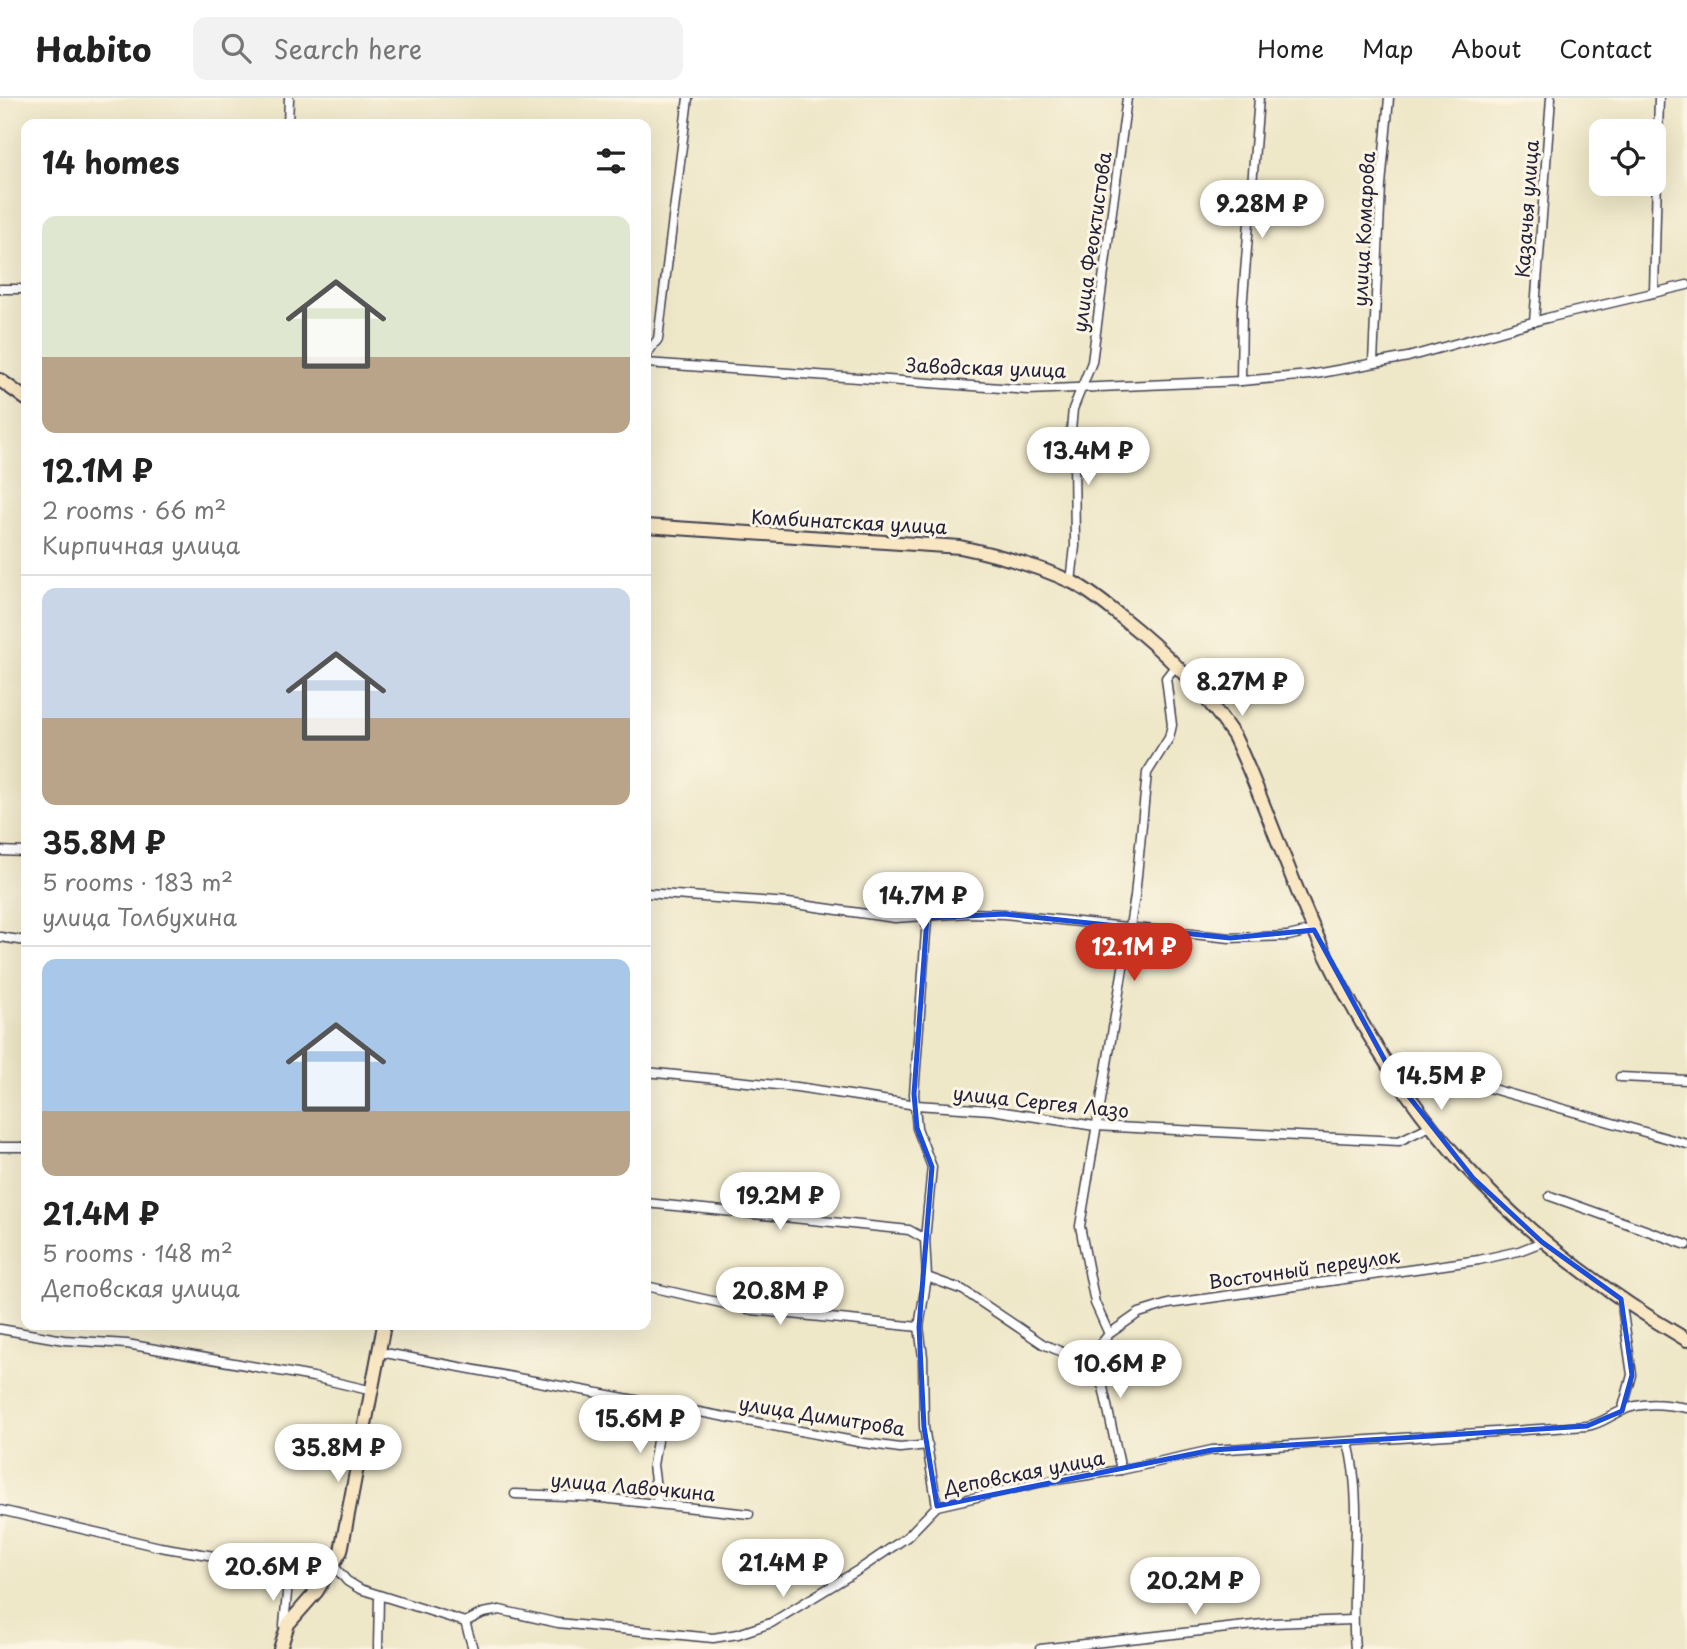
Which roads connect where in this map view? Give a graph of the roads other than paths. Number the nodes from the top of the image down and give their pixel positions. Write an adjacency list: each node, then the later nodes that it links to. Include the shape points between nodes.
1 (289, 98): 8 (street)
2 (688, 98): 14 (street, via 658,339)
3 (1127, 98): 19 (street, улица Феоктистова, via 1092,362)
4 (1259, 98): 18 (street, via 1242,310)
5 (1389, 98): 16 (street, улица Комарова)
6 (1551, 98): 13 (street, Казачья улица)
7 (1659, 98): 12 (street)
8 (288, 119)
9 (1687, 285): 12 (street, Заводская улица)
10 (0, 289): 11 (street)
11 (21, 289)
12 (1654, 292): 13 (street, Заводская улица)
13 (1534, 322): 16 (street, Заводская улица, via 1408,358)
14 (651, 348)
15 (651, 363): 19 (street, Заводская улица, via 1028,390)
16 (1373, 363): 18 (street, Заводская улица)
17 (0, 380): 20 (main road)
18 (1241, 381): 19 (street, Заводская улица)
19 (1080, 387): 22 (street, улица Феоктистова, via 1071,430 1075,546)
20 (21, 395)
21 (651, 526): 22 (main road, Комбинатская улица, via 960,547 995,554)
22 (1071, 582): 23 (main road, Комбинатская улица)
23 (1177, 664): 28 (street, via 1166,678 1172,725 1169,738 1147,773); 29 (main road, Комбинатская улица, via 1234,736)
24 (0, 851): 25 (street)
25 (21, 852)
26 (651, 893): 27 (street)
27 (928, 918): 28 (street, via 1004,914); 36 (street, via 919,1001)
28 (1128, 927): 29 (street, via 1230,937 1288,936); 37 (street)
29 (1314, 930): 38 (main road, Комбинатская улица, via 1362,1026)
30 (0, 937): 31 (street)
31 (21, 940)
32 (651, 1072): 36 (street, улица Сергея Лазо)
33 (1443, 1075): 39 (street)
34 (1620, 1077): 35 (street)
35 (1687, 1080)
36 (916, 1105): 37 (street, улица Сергея Лазо, via 991,1110); 44 (street, via 917,1128 932,1167)
37 (1095, 1126): 38 (street, улица Сергея Лазо, via 1399,1141); 53 (street, via 1080,1226 1095,1303)
38 (1430, 1126): 45 (main road, Комбинатская улица, via 1473,1178)
39 (1687, 1144)
40 (0, 1147): 41 (street)
41 (21, 1147)
42 (1550, 1195): 46 (street)
43 (651, 1204): 44 (street, via 909,1230)
44 (925, 1239): 47 (street)
45 (1542, 1242): 49 (main road, Комбинатская улица); 53 (street, Восточный переулок, via 1479,1260 1168,1304 1139,1313)
46 (1687, 1245)
47 (927, 1277): 50 (street); 56 (street, via 963,1290 1043,1344)
48 (651, 1287): 50 (street, via 752,1310)
49 (1621, 1299): 54 (main road, Комбинатская улица); 60 (street, via 1632,1375)
50 (919, 1327): 62 (street)
51 (0, 1329): 57 (street, via 127,1344)
52 (383, 1330): 55 (main road)
53 (1109, 1334): 56 (street, Восточный переулок)
54 (1687, 1340)
55 (380, 1352): 57 (main road); 58 (street, улица Димитрова)
56 (1086, 1362): 63 (street, via 1103,1387)
57 (373, 1391): 69 (main road, via 347,1526)
58 (663, 1405): 62 (street, улица Димитрова, via 864,1443 900,1448); 65 (street, via 653,1465)
59 (1687, 1408): 60 (street, Деповская улица, via 1642,1404)
60 (1622, 1411): 61 (street, Деповская улица, via 1600,1425)
61 (1349, 1442): 63 (street, Деповская улица, via 1212,1450); 73 (street, via 1357,1488)
62 (928, 1445): 66 (street)
63 (1121, 1470): 66 (street, Деповская улица)
64 (515, 1494): 65 (street, улица Лавочкина)
65 (659, 1504): 68 (street, улица Лавочкина)
66 (937, 1506): 74 (street, Деповская улица, via 907,1537 860,1569 771,1623 738,1634 713,1638 558,1623 499,1611)
67 (0, 1510): 70 (street, via 160,1548)
68 (749, 1514)
69 (334, 1566): 71 (main road); 72 (street, via 347,1581)
70 (289, 1572): 71 (street); 75 (street)
71 (317, 1591): 75 (main road)
72 (379, 1596): 74 (street); 77 (street)
73 (1353, 1620): 79 (street, via 1272,1623); 80 (street)
74 (465, 1622): 78 (street)
75 (283, 1635): 76 (main road)
76 (280, 1649)
77 (378, 1649)
78 (473, 1649)
79 (1040, 1649)
80 (1355, 1649)

